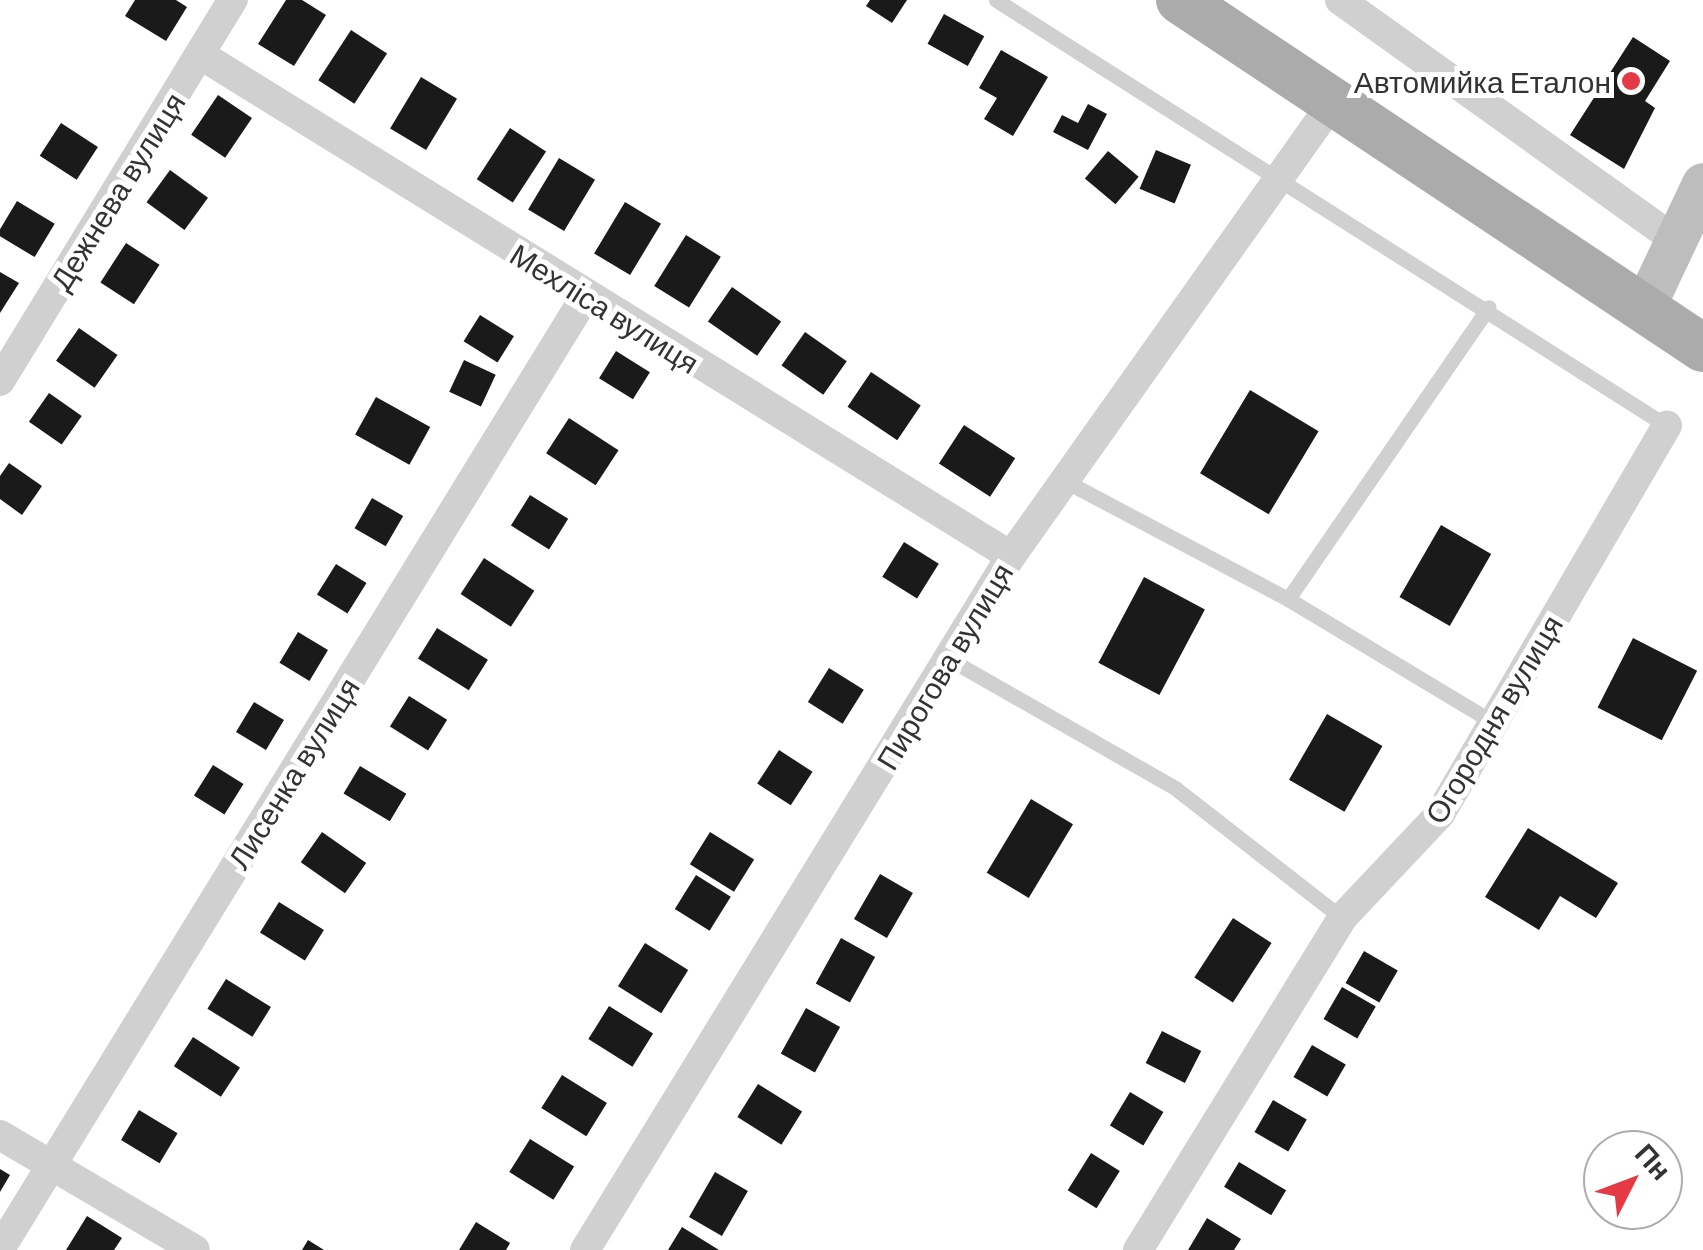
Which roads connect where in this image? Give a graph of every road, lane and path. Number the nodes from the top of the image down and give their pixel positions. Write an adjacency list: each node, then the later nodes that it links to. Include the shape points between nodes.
1 (232, 0): 5 (street, Дежнева вулиця)
2 (996, 0): 7 (lane)
3 (1180, 0): 6 (main road)
4 (1340, 0): 9 (street)
5 (201, 56): 10 (street, Мехліса вулиця); 14 (street, Дежнева вулиця)
6 (1333, 102): 7 (street, Пирогова вулиця); 12 (main road)
7 (1280, 176): 11 (lane); 16 (street, Пирогова вулиця)
8 (1700, 197): 9 (street)
9 (1676, 241): 12 (street)
10 (585, 297): 17 (street, Мехліса вулиця); 23 (street, Лисенка вулиця)
11 (1489, 307): 15 (lane); 18 (lane)
12 (1644, 309): 13 (main road)
13 (1703, 348)
14 (0, 381)
15 (1667, 426): 20 (street, Огородня вулиця)
16 (1065, 480): 17 (street, Пирогова вулиця); 18 (lane)
17 (1011, 556): 19 (street, Пирогова вулиця)
18 (1288, 599): 20 (lane)
19 (950, 659): 21 (lane, via 1174,788); 26 (street, Пирогова вулиця)
20 (1493, 722): 21 (street, Огородня вулиця, via 1440,814)
21 (1342, 918): 27 (street, Огородня вулиця)
22 (0, 1135): 23 (street)
23 (51, 1166): 24 (street, Лисенка вулиця); 25 (street)
24 (0, 1249)
25 (195, 1250)
26 (585, 1250)
27 (1138, 1250)

